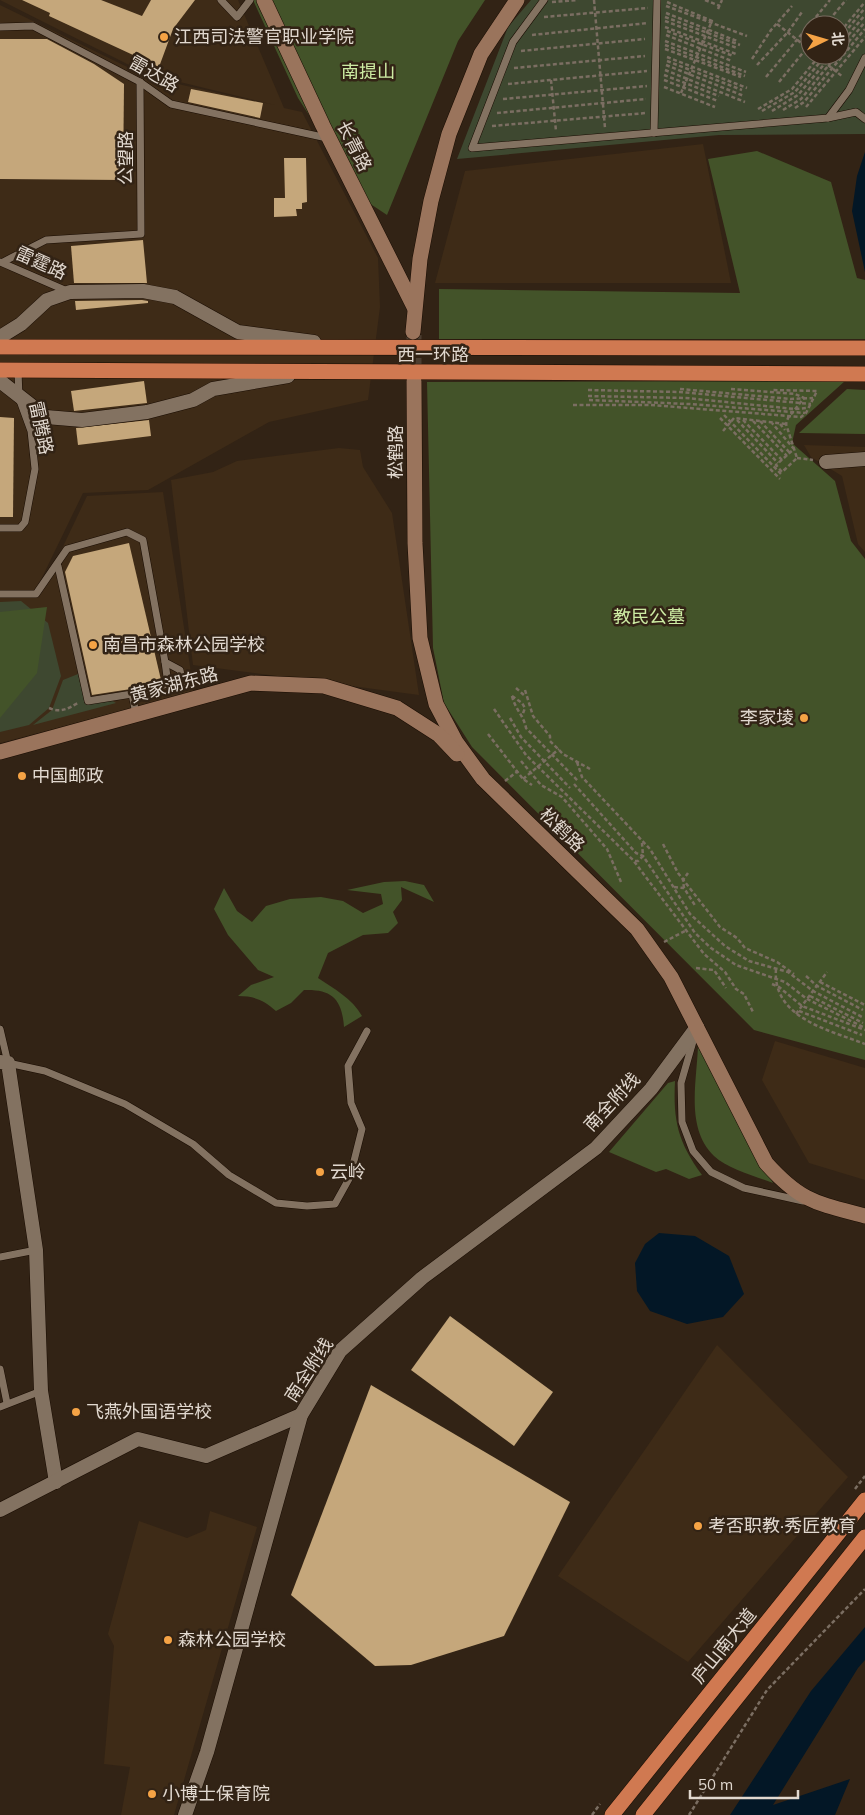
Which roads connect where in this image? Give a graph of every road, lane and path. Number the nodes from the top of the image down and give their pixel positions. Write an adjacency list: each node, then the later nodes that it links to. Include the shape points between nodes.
1 (221, 0): 2 (lane, via 237,17)
2 (250, 0)
3 (264, 0): 102 (main road, 长青路)
4 (516, 0): 106 (main road, via 481,54 449,134 431,201)
5 (578, 0): 11 (path)
6 (594, 0): 16 (path)
7 (722, 0): 10 (path, via 719,7)
8 (830, 0): 36 (path)
9 (846, 0): 17 (path)
10 (705, 1)
11 (543, 2): 19 (lane)
12 (865, 2): 20 (path)
13 (792, 6): 23 (path)
14 (865, 8): 25 (path)
15 (802, 12): 29 (path)
16 (596, 13): 19 (path); 26 (path); 35 (path)
17 (833, 15)
18 (865, 16): 30 (path)
19 (531, 18): 31 (lane)
20 (850, 20)
21 (865, 22): 37 (path)
22 (711, 23): 28 (path); 33 (path); 35 (path)
23 (777, 24): 29 (path); 49 (path)
24 (0, 26): 68 (lane, 雷达路, via 33,26)
25 (850, 26)
26 (597, 28): 31 (path); 35 (path); 40 (path)
27 (865, 29): 58 (path)
28 (708, 31): 32 (path); 35 (path); 38 (path); 41 (path)
29 (788, 32): 36 (path); 52 (path)
30 (850, 34)
31 (518, 36): 44 (lane)
32 (706, 36): 35 (path); 39 (path); 42 (path)
33 (746, 36)
34 (865, 37): 61 (path)
35 (657, 40): 39 (path); 40 (path); 43 (path); 47 (path); 47 (path); 50 (path); 60 (path); 60 (path); 63 (path); 66 (path); 72 (path); 74 (path); 77 (path); 80 (lane)
36 (798, 40): 65 (path)
37 (850, 40)
38 (737, 41)
39 (703, 43): 43 (path); 45 (path)
40 (598, 44): 44 (path); 50 (path)
41 (740, 44)
42 (737, 48)
43 (700, 49): 47 (path); 51 (path)
44 (509, 52): 59 (lane)
45 (735, 55)
46 (800, 56): 69 (path)
47 (697, 57): 60 (path); 62 (path); 64 (path)
48 (865, 58): 70 (lane)
49 (752, 59)
50 (600, 60): 59 (path); 63 (path)
51 (732, 61)
52 (757, 65)
53 (811, 65): 89 (path, via 792,89)
54 (818, 65): 91 (path, via 795,92)
55 (826, 65): 90 (path, via 801,99)
56 (826, 65): 93 (path, via 798,95)
57 (828, 65): 58 (path)
58 (832, 68): 61 (path); 87 (path, via 804,102)
59 (502, 69): 71 (lane)
60 (691, 70): 66 (path); 73 (path); 75 (path); 79 (path)
61 (836, 71): 70 (path); 86 (path)
62 (746, 72)
63 (601, 75): 67 (path); 74 (path)
64 (743, 77)
65 (766, 77)
66 (687, 79): 72 (path); 83 (path)
67 (550, 80): 71 (path); 76 (path)
68 (140, 82): 102 (lane, 雷达路, via 171,104); 104 (lane, 公望路, via 141,234 46,240)
69 (779, 82)
70 (852, 84): 96 (lane)
71 (496, 85): 81 (lane)
72 (685, 85): 77 (path); 78 (path); 82 (path)
73 (747, 88)
74 (602, 90): 76 (path); 84 (path)
75 (742, 90)
76 (552, 94): 81 (path); 88 (path)
77 (681, 94): 85 (path)
78 (719, 96)
79 (744, 96)
80 (655, 98): 84 (path); 92 (lane)
81 (490, 100): 94 (lane)
82 (718, 101)
83 (745, 102)
84 (603, 104): 88 (path); 95 (path)
85 (715, 107)
86 (806, 107)
87 (795, 108)
88 (554, 109): 94 (path); 98 (path)
89 (758, 109)
90 (783, 110)
91 (762, 111)
92 (655, 112): 95 (path); 100 (lane)
93 (771, 112)
94 (485, 114): 99 (lane)
95 (604, 116): 98 (path); 101 (path)
96 (828, 118): 97 (lane, via 856,112); 100 (lane)
97 (865, 119)
98 (555, 121): 99 (path); 103 (path)
99 (480, 128): 103 (lane, via 472,148)
100 (654, 133): 101 (lane)
101 (606, 137): 103 (lane)
102 (330, 139): 106 (main road, 长青路)
103 (557, 141)
104 (1, 262): 105 (lane, 雷霆路)
105 (70, 292): 108 (street, via 47,300 22,324); 110 (street, via 143,292 175,297 238,332)
106 (414, 307): 107 (main road)
107 (414, 332)
108 (0, 336)
109 (0, 347): 110 (highway, 西一环路)
110 (357, 348): 111 (highway, 西一环路)
111 (865, 348)
112 (0, 370): 113 (highway, 西一环路)
113 (18, 370): 114 (highway, 西一环路); 123 (lane, 雷腾路)
114 (318, 372): 115 (highway, 西一环路); 123 (street, via 213,389 193,400 146,412 82,420 46,418)
115 (865, 374)
116 (0, 381): 123 (street)
117 (414, 382): 187 (main road, 松鹤路, via 415,543 420,638 436,704 456,742)
118 (585, 385): 124 (path)
119 (738, 387): 125 (path, via 817,391)
120 (588, 390): 127 (path, via 680,392)
121 (731, 390): 124 (path, via 795,394)
122 (588, 396): 131 (path, via 686,398)
123 (19, 398): 161 (lane, 雷腾路, via 31,431 35,468 31,499 26,522 20,528)
124 (804, 398): 125 (path); 127 (path)
125 (813, 398): 128 (path)
126 (589, 400): 132 (path)
127 (800, 404): 128 (path); 131 (path)
128 (811, 404): 130 (path)
129 (574, 405): 136 (path, via 651,405)
130 (807, 408): 131 (path); 133 (path)
131 (795, 409): 132 (path)
132 (792, 413): 133 (path); 136 (path)
133 (806, 413): 136 (path, via 801,418)
134 (724, 415): 141 (path)
135 (720, 418): 145 (path)
136 (788, 418): 144 (path)
137 (736, 419): 138 (path); 141 (path); 158 (path)
138 (743, 420): 139 (path); 156 (path)
139 (753, 420): 140 (path); 154 (path)
140 (760, 421): 142 (path); 153 (path)
141 (730, 422): 145 (path); 159 (path)
142 (772, 422): 143 (path); 148 (path)
143 (780, 423): 144 (path); 146 (path)
144 (786, 424): 146 (path)
145 (728, 426): 147 (path); 160 (path)
146 (786, 429): 148 (path); 149 (path)
147 (723, 431)
148 (782, 434): 150 (path)
149 (790, 436): 150 (path); 151 (path)
150 (786, 440): 151 (path)
151 (791, 442): 152 (path)
152 (794, 449): 153 (path); 159 (path, via 797,458)
153 (790, 453): 154 (path)
154 (787, 456): 156 (path)
155 (865, 459): 157 (street)
156 (782, 460): 158 (path)
157 (826, 462)
158 (779, 463): 159 (path, via 776,465)
159 (782, 474)
160 (780, 479)
161 (0, 528)
162 (58, 566): 163 (lane, via 36,594); 164 (lane, via 67,549 127,532 143,540); 170 (lane)
163 (0, 594)
164 (165, 662): 165 (lane, via 180,670); 168 (lane, via 168,684)
165 (183, 686)
166 (516, 688): 169 (path)
167 (525, 690): 169 (path)
168 (132, 694): 170 (lane); 173 (lane)
169 (526, 697): 177 (path, via 533,716)
170 (88, 701): 171 (path, via 64,710)
171 (49, 708)
172 (494, 709): 183 (path)
173 (136, 714): 178 (main road, 黄家湖东路); 187 (main road, 黄家湖东路, via 251,683 324,686 397,708 438,735)
174 (522, 716): 174 (path, via 517,709 512,696 522,702 525,708); 179 (path, via 526,728)
175 (510, 718): 180 (path, via 521,737)
176 (488, 734): 186 (path)
177 (559, 749): 179 (path); 182 (path)
178 (0, 752)
179 (552, 754): 180 (path); 188 (path)
180 (544, 760): 183 (path); 191 (path)
181 (521, 761): 185 (path)
182 (577, 762): 184 (path); 192 (path, via 582,777)
183 (536, 766): 185 (path); 195 (path)
184 (590, 769)
185 (531, 771): 186 (path); 198 (path, via 541,785 562,797 607,849)
186 (523, 778): 190 (path)
187 (483, 779): 203 (main road, 松鹤路, via 637,928)
188 (578, 781)
189 (574, 784): 194 (path)
190 (532, 785)
191 (570, 788)
192 (642, 841): 194 (path); 199 (path)
193 (663, 844): 197 (path)
194 (643, 856): 195 (path, via 638,861); 211 (path, via 695,933 711,948 736,965)
195 (633, 860): 202 (path)
196 (688, 874): 197 (path)
197 (683, 880): 200 (path); 209 (path, via 720,927 738,938 745,948 777,962)
198 (621, 882)
199 (674, 887): 200 (path); 206 (path, via 690,914 725,946 749,961)
200 (684, 888): 201 (path)
201 (696, 907)
202 (686, 931): 203 (path); 204 (path)
203 (652, 949): 227 (main road, 松鹤路, via 672,977)
204 (712, 962): 207 (path); 223 (path, via 744,994)
205 (696, 968): 207 (path)
206 (776, 969): 211 (path); 217 (path, via 788,972)
207 (714, 970): 216 (path)
208 (827, 972): 212 (path)
209 (794, 974)
210 (806, 976): 215 (path)
211 (775, 978): 214 (path); 219 (path)
212 (820, 982): 215 (path); 220 (path)
213 (772, 984): 214 (path)
214 (776, 986): 221 (path); 224 (path, via 783,1001)
215 (817, 986): 217 (path); 222 (path)
216 (726, 988)
217 (813, 991): 218 (path); 225 (path)
218 (810, 996): 219 (path); 226 (path)
219 (807, 1000): 221 (path); 229 (path)
220 (865, 1005)
221 (802, 1006): 224 (path); 229 (path)
222 (863, 1010)
223 (753, 1012)
224 (797, 1012): 231 (path); 232 (path, via 806,1021)
225 (864, 1018)
226 (863, 1023)
227 (697, 1027): 234 (main road, 松鹤路, via 766,1163 786,1185); 234 (lane, via 680,1084 682,1122 693,1151 711,1172 744,1188); 242 (street, 南全附线, via 651,1089 596,1148 422,1278 340,1351)
228 (0, 1029): 233 (lane)
229 (865, 1029)
230 (367, 1031): 233 (lane, via 348,1066 351,1104 362,1129 350,1177 334,1204 276,1203 229,1175 193,1144 125,1104 45,1071)
231 (862, 1035)
232 (865, 1044)
233 (4, 1062): 236 (street)
234 (813, 1203): 235 (main road, 松鹤路)
235 (865, 1216)
236 (36, 1250): 237 (lane); 239 (street)
237 (0, 1257)
238 (0, 1369): 240 (lane)
239 (41, 1391): 240 (lane); 243 (street)
240 (7, 1403): 241 (lane)
241 (0, 1407)
242 (301, 1415): 243 (street, via 206,1456 138,1439); 248 (street, 南全附线, via 206,1752)
243 (56, 1482): 245 (street)
244 (865, 1500): 249 (highway, 庐山南大道)
245 (0, 1510)
246 (865, 1537): 250 (highway)
247 (865, 1589): 251 (path, via 767,1690)
248 (185, 1815)
249 (612, 1815)
250 (643, 1815)
251 (689, 1815)

